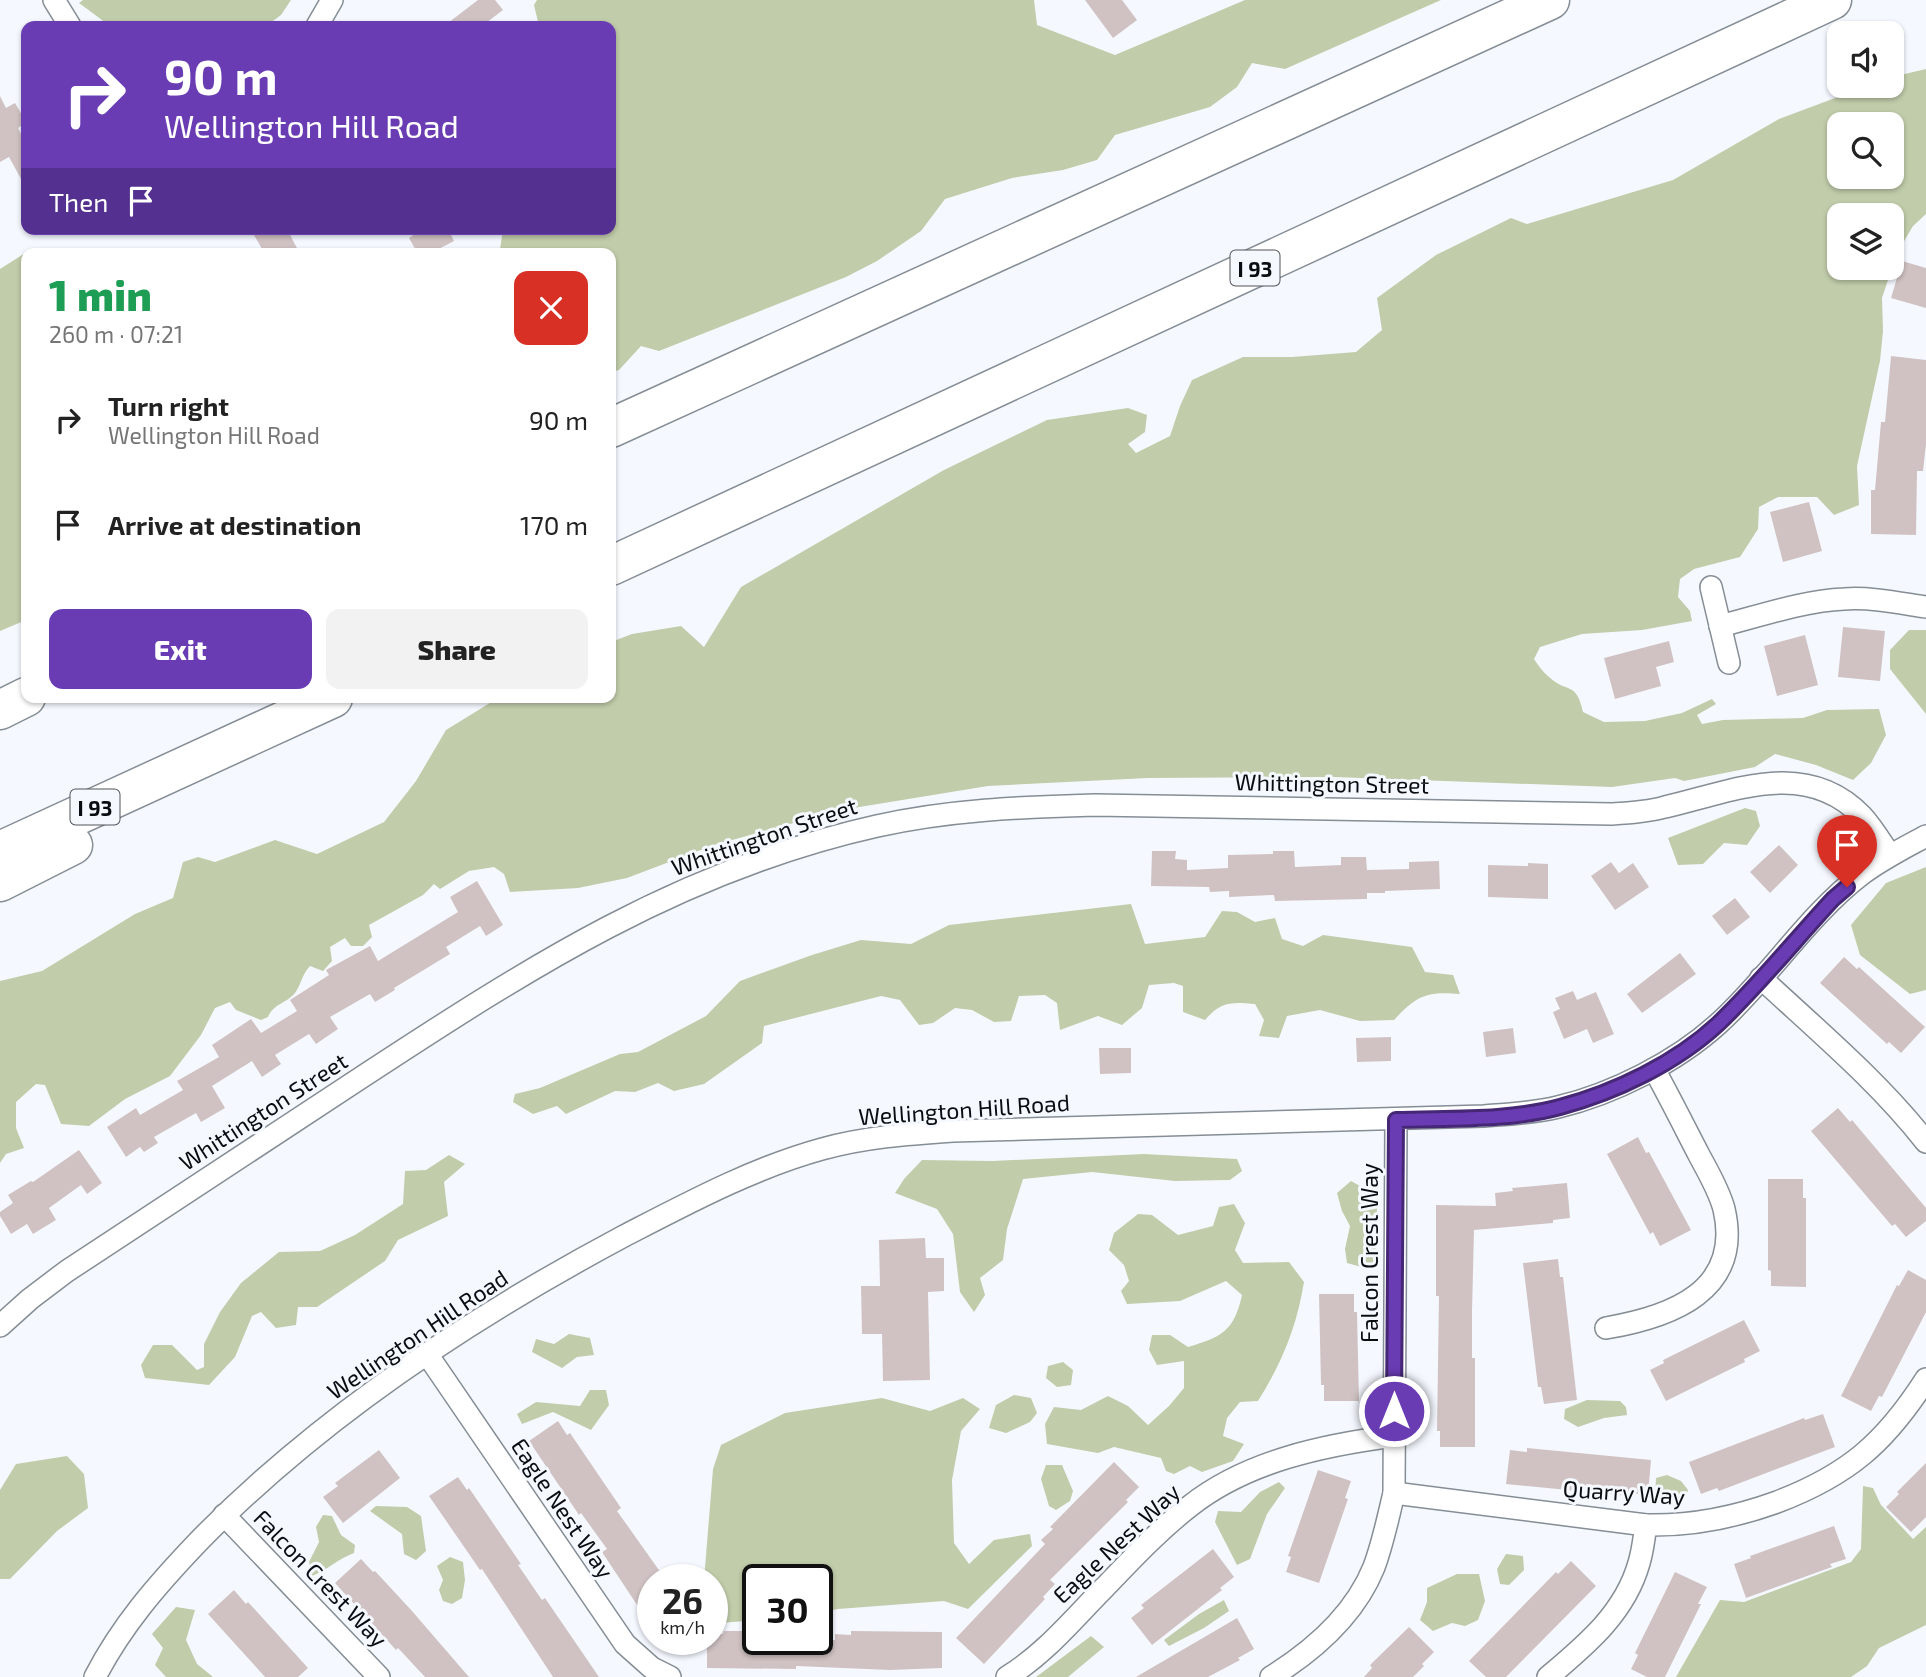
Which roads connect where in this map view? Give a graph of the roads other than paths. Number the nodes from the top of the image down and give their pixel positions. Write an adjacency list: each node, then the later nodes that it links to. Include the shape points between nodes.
1 (54, 0): 5 (street)
2 (332, 0): 6 (street)
3 (1550, 0): 7 (highway)
4 (1832, 0): 8 (highway, I 93)
5 (67, 21)
6 (320, 21)
7 (616, 426)
8 (616, 563)
9 (1710, 587): 11 (street)
10 (1926, 607): 11 (street, via 1842,599)
11 (1720, 626): 12 (street)
12 (1729, 663)
13 (21, 697): 15 (highway)
14 (21, 698): 17 (highway)
15 (0, 703)
16 (322, 703): 18 (highway, I 93)
17 (0, 710)
18 (191, 764): 20 (highway, I 93); 22 (highway, via 131,816)
19 (1926, 836): 21 (street, Wellington Hill Road)
20 (0, 851)
21 (1891, 855): 23 (street, Wellington Hill Road, via 1833,899); 27 (street, Whittington Street, via 1850,806 1811,786 1787,783 1738,787 1667,807 1612,814 1094,805 970,811 876,826 720,874 587,936 488,994 79,1263)
22 (0, 882)
23 (1761, 978): 24 (street, Wellington Hill Road, via 1719,1023); 26 (street, via 1856,1064)
24 (1654, 1069): 25 (street, Wellington Hill Road, via 1559,1107); 28 (street, via 1723,1207 1725,1250 1719,1270 1695,1298 1658,1316)
25 (1396, 1120): 29 (street, Wellington Hill Road, via 953,1131 854,1141 768,1168 667,1213 518,1296); 31 (street, Falcon Crest Way)
26 (1926, 1142)
27 (0, 1326)
28 (1606, 1328)
29 (427, 1354): 33 (street, Wellington Hill Road, via 330,1425); 37 (street, Eagle Nest Way, via 625,1644)
30 (1926, 1379): 34 (street, Quarry Way, via 1879,1439 1822,1483 1733,1517)
31 (1394, 1436): 32 (street, Falcon Crest Way); 38 (street, Eagle Nest Way, via 1299,1454 1214,1490 1169,1522 1035,1657)
32 (1394, 1493): 34 (street, Quarry Way); 39 (street, Falcon Crest Way, via 1381,1547 1361,1592 1330,1632)
33 (224, 1515): 35 (street, Wellington Hill Road, via 127,1623); 36 (street, Falcon Crest Way)
34 (1646, 1524): 40 (street, via 1639,1564 1616,1611)
35 (95, 1677)
36 (379, 1677)
37 (670, 1677)
38 (1007, 1677)
39 (1271, 1677)
40 (1548, 1677)

